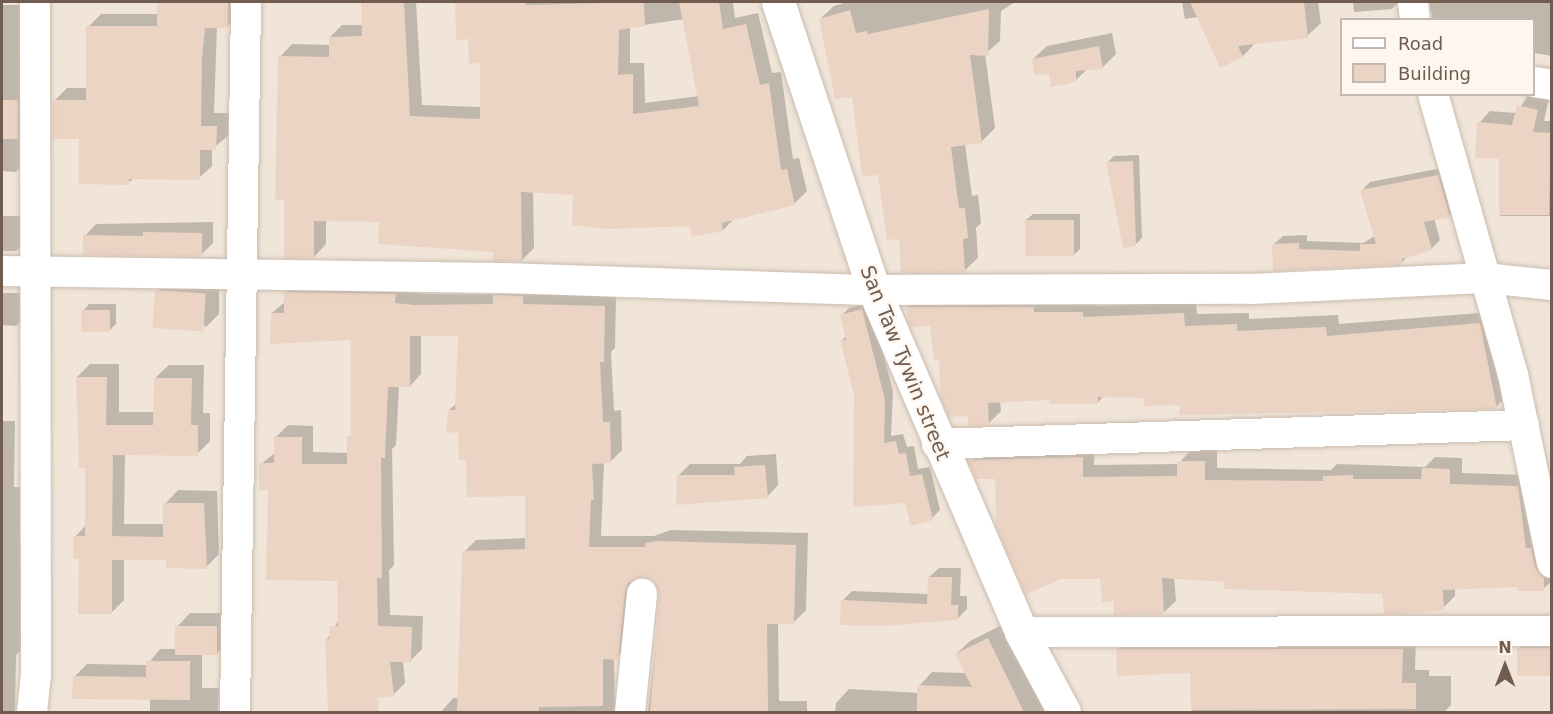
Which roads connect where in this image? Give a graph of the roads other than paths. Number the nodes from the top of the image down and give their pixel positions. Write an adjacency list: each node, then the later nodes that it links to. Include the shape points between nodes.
1 (35, 2): 10 (street)
2 (246, 2): 11 (street)
3 (778, 2): 14 (street, San Taw Tywin street)
4 (1413, 2): 5 (street)
5 (1415, 18)
6 (1535, 82): 7 (street)
7 (1551, 85)
8 (1434, 96): 12 (street)
9 (2, 271): 10 (street)
10 (35, 272): 11 (street); 21 (street, via 36,676)
11 (242, 274): 14 (street); 22 (street)
12 (1485, 278): 13 (street); 14 (street, via 1252,289); 15 (street)
13 (1551, 285)
14 (874, 290): 16 (street, San Taw Tywin street)
15 (1524, 426): 16 (street); 17 (street)
16 (937, 444): 20 (street, San Taw Tywin street)
17 (1551, 563)
18 (642, 594): 23 (street)
19 (1551, 631): 20 (street)
20 (1021, 632): 24 (street, San Taw Tywin street)
21 (32, 712)
22 (235, 712)
23 (630, 712)
24 (1064, 712)

